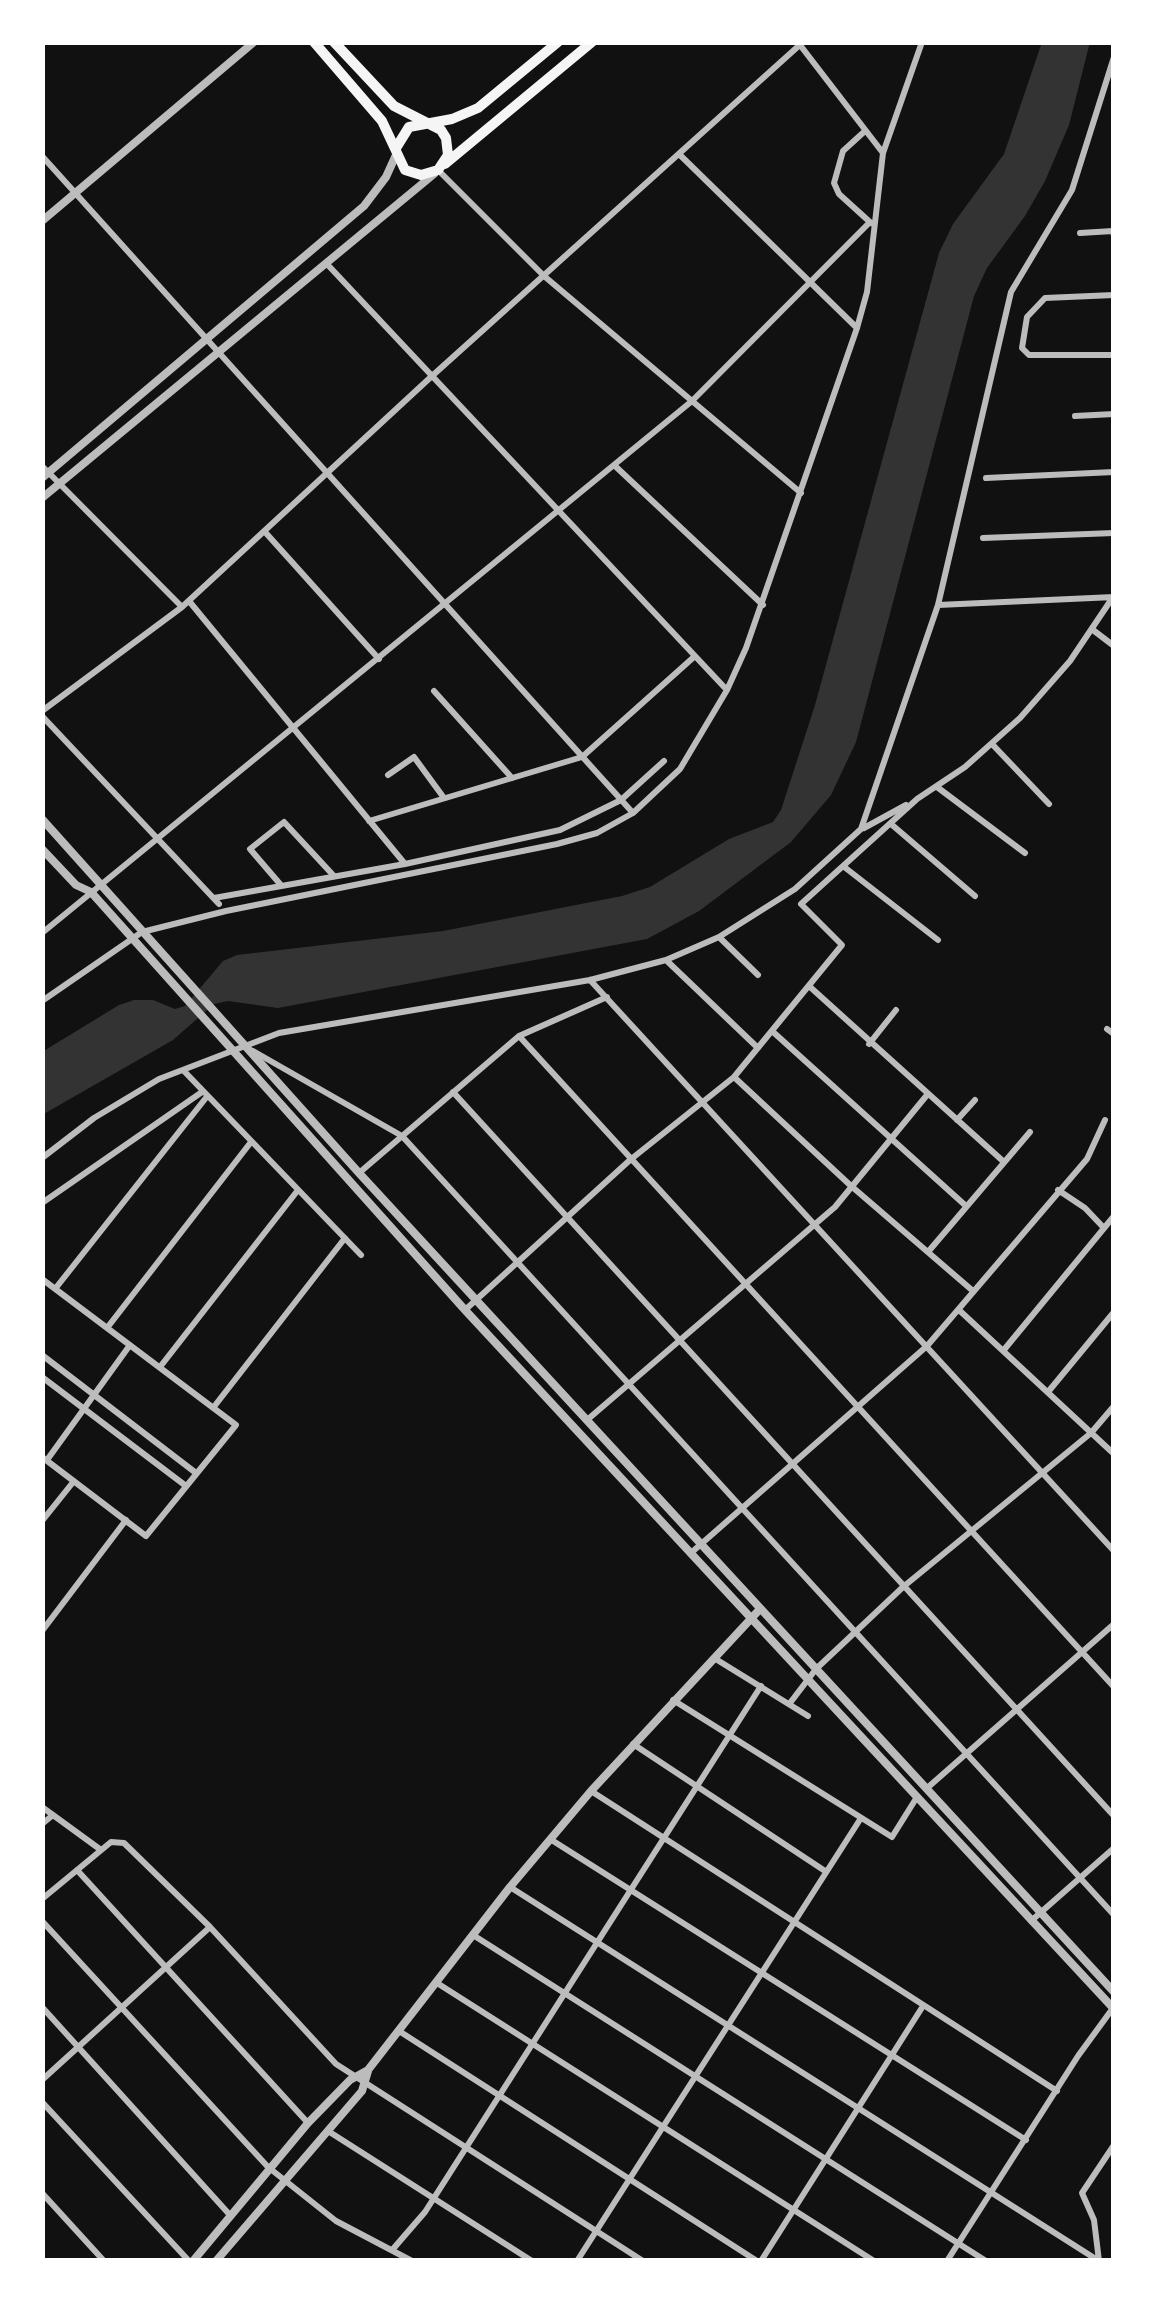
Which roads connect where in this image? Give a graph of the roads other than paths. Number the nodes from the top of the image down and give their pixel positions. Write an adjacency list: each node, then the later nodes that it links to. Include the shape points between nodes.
1 (254, 42): 16 (street)
2 (314, 42): 12 (main road, via 375,111)
3 (334, 42): 9 (main road, via 385,98)
4 (558, 42): 9 (main road, via 478,107)
5 (592, 42): 15 (main road)
6 (922, 42): 11 (street)
7 (801, 43): 10 (street); 13 (street)
8 (1114, 57): 51 (street, via 1072,190 1011,292)
9 (425, 122): 12 (main road, via 403,132); 15 (main road, via 446,138 448,155)
10 (866, 130): 11 (street); 20 (street, via 843,151 834,183)
11 (883, 153): 20 (street)
12 (396, 155): 15 (main road, via 412,174); 17 (street)
13 (680, 155): 24 (street); 25 (street)
14 (42, 156): 16 (street)
15 (437, 170): 18 (street); 24 (street)
16 (75, 193): 19 (street); 28 (street)
17 (364, 206): 18 (street); 28 (street)
18 (378, 220): 23 (street)
19 (42, 221)
20 (872, 223): 25 (street); 27 (street)
21 (1080, 233): 22 (street)
22 (1113, 234)
23 (326, 263): 29 (street); 31 (street)
24 (544, 275): 31 (street); 32 (street)
25 (810, 282): 27 (street); 32 (street)
26 (1114, 295): 30 (street, via 1045,298 1027,317 1022,348 1029,355)
27 (857, 328): 41 (street)
28 (207, 340): 29 (street); 36 (street)
29 (219, 353): 38 (street); 40 (street)
30 (1114, 355)
31 (431, 376): 38 (street); 43 (street)
32 (692, 400): 35 (street); 41 (street)
33 (1114, 414): 34 (street)
34 (1075, 416)
35 (614, 465): 43 (street); 49 (street)
36 (44, 472): 40 (street)
37 (1114, 472): 39 (street)
38 (328, 475): 44 (street); 50 (street)
39 (986, 478)
40 (59, 484): 42 (street); 48 (street)
41 (801, 493): 49 (street)
42 (42, 498)
43 (558, 511): 50 (street); 54 (street)
44 (266, 532): 48 (street); 55 (street)
45 (1114, 533): 46 (street)
46 (983, 538)
47 (1113, 597): 51 (street); 52 (street)
48 (185, 604): 58 (street); 59 (street)
49 (763, 604): 57 (street)
50 (445, 605): 55 (street); 61 (street)
51 (938, 605): 74 (street)
52 (1093, 629): 53 (street); 60 (street)
53 (1114, 646)
54 (695, 656): 57 (street); 61 (street)
55 (379, 658): 59 (street)
56 (434, 691): 64 (street)
57 (727, 691): 70 (street, via 680,769)
58 (42, 713): 75 (street)
59 (294, 725): 72 (street); 75 (street)
60 (992, 744): 65 (street); 69 (street)
61 (582, 757): 64 (street); 67 (street)
62 (664, 760): 67 (street)
63 (388, 776): 66 (street, via 413,757)
64 (512, 778): 66 (street)
65 (936, 787): 68 (street); 77 (street)
66 (444, 798): 72 (street)
67 (621, 800): 70 (street); 78 (street, via 560,830)
68 (916, 800): 73 (street); 74 (street)
69 (1049, 804)
70 (633, 813): 85 (street, via 557,844)
71 (42, 819): 82 (street)
72 (369, 821): 78 (street)
73 (892, 824): 79 (street); 84 (street)
74 (861, 830): 87 (street, via 795,889)
75 (158, 838): 81 (street, via 216,901); 82 (street)
76 (42, 849): 83 (street)
77 (1025, 853)
78 (405, 864): 80 (street)
79 (843, 866): 89 (street); 94 (street, via 801,904 842,945)
80 (333, 875): 81 (street); 81 (street, via 284,822 250,849)
81 (280, 884)
82 (100, 886): 83 (street); 85 (street)
83 (91, 892): 86 (street); 88 (street)
84 (975, 896)
85 (142, 932): 88 (street); 90 (street)
86 (42, 933)
87 (719, 937): 91 (street); 92 (street)
88 (132, 938): 90 (street); 96 (street)
89 (938, 940)
90 (153, 953): 100 (street)
91 (666, 960): 93 (street); 103 (street)
92 (758, 975)
93 (590, 980): 95 (street); 102 (street, via 279,1033)
94 (809, 986): 98 (street); 101 (street)
95 (607, 998): 99 (street); 111 (street)
96 (42, 1001)
97 (896, 1010): 101 (street)
98 (772, 1030): 103 (street); 116 (street)
99 (519, 1036): 107 (street); 119 (street)
100 (230, 1038): 102 (street); 104 (street)
101 (869, 1043): 109 (street)
102 (243, 1046): 104 (street); 115 (street); 121 (street)
103 (758, 1048): 106 (street)
104 (232, 1050): 105 (street); 140 (street)
105 (183, 1070): 108 (street); 118 (street, via 94,1118)
106 (734, 1077): 111 (street); 122 (street)
107 (453, 1092): 115 (street); 128 (street)
108 (204, 1095): 117 (street); 125 (street); 137 (street)
109 (927, 1095): 112 (street); 116 (street)
110 (975, 1100): 112 (street)
111 (704, 1101): 119 (street); 129 (street)
112 (956, 1120): 120 (street)
113 (1105, 1120): 124 (street, via 1087,1159)
114 (1030, 1132): 120 (street)
115 (402, 1136): 121 (street); 134 (street)
116 (891, 1138): 122 (street); 126 (street)
117 (251, 1142): 123 (street); 143 (street)
118 (42, 1158)
119 (630, 1160): 128 (street); 136 (street)
120 (1004, 1162): 126 (street)
121 (359, 1174): 139 (street)
122 (850, 1185): 129 (street); 132 (street)
123 (298, 1190): 131 (street); 149 (street)
124 (1058, 1190): 130 (street); 138 (street)
125 (42, 1203)
126 (966, 1206): 132 (street)
127 (1114, 1216): 130 (street)
128 (566, 1218): 134 (street); 144 (street)
129 (814, 1222): 136 (street); 146 (street)
130 (1104, 1228): 147 (street)
131 (345, 1238): 133 (street); 157 (street)
132 (928, 1252): 138 (street)
133 (362, 1255)
134 (516, 1264): 139 (street); 151 (street)
135 (42, 1279): 137 (street)
136 (744, 1284): 144 (street); 154 (street)
137 (55, 1289): 143 (street)
138 (973, 1291): 141 (street)
139 (476, 1300): 140 (street); 158 (street)
140 (465, 1310): 173 (street)
141 (958, 1310): 146 (street); 147 (street)
142 (1113, 1314): 152 (street)
143 (107, 1328): 145 (street)
144 (677, 1342): 151 (street); 162 (street)
145 (130, 1345): 149 (street); 153 (street)
146 (927, 1346): 154 (street); 163 (street)
147 (1003, 1351): 152 (street)
148 (42, 1355): 153 (street)
149 (160, 1367): 157 (street)
150 (42, 1377): 156 (street)
151 (627, 1386): 158 (street); 167 (street)
152 (1048, 1393): 159 (street)
153 (94, 1395): 156 (street); 164 (street)
154 (856, 1406): 162 (street); 170 (street)
155 (1114, 1406): 159 (street)
156 (84, 1408): 161 (street); 166 (street)
157 (213, 1408): 164 (street, via 236,1425)
158 (586, 1420): 171 (street)
159 (1091, 1433): 160 (street); 163 (street)
160 (1114, 1454)
161 (44, 1459): 165 (street)
162 (790, 1464): 167 (street); 174 (street)
163 (1042, 1472): 170 (street); 172 (street)
164 (196, 1473): 166 (street)
165 (74, 1481): 168 (street); 169 (street)
166 (186, 1486): 168 (street, via 146,1536)
167 (740, 1509): 171 (street); 179 (street)
168 (125, 1520): 178 (street)
169 (42, 1521)
170 (970, 1530): 174 (street); 180 (street)
171 (700, 1544): 173 (street); 175 (street)
172 (1114, 1551)
173 (691, 1553): 176 (street)
174 (903, 1587): 179 (street); 188 (street)
175 (760, 1609): 176 (street); 182 (street)
176 (751, 1618): 181 (street); 183 (street)
177 (1114, 1624): 180 (street)
178 (42, 1631)
179 (854, 1633): 182 (street); 192 (street)
180 (1082, 1652): 185 (street); 188 (street)
181 (714, 1658): 184 (street); 186 (street)
182 (816, 1669): 183 (street); 194 (street)
183 (808, 1680): 187 (street); 196 (street)
184 (761, 1686): 187 (street); 190 (street)
185 (1114, 1687)
186 (673, 1700): 190 (street); 191 (street)
187 (790, 1703): 189 (street)
188 (1016, 1710): 192 (street); 199 (street)
189 (808, 1716)
190 (729, 1736): 193 (street); 200 (street)
191 (633, 1744): 193 (street); 195 (street)
192 (966, 1754): 194 (street); 208 (street)
193 (697, 1786): 202 (street); 207 (street)
194 (926, 1789): 212 (street)
195 (591, 1792): 202 (street); 203 (street)
196 (917, 1798): 200 (street, via 892,1837); 216 (street)
197 (42, 1807): 198 (street)
198 (53, 1815): 201 (street); 205 (street)
199 (1114, 1816)
200 (861, 1818): 207 (street)
201 (42, 1824)
202 (664, 1837): 210 (street); 214 (street)
203 (550, 1840): 209 (street); 210 (street)
204 (1114, 1848): 208 (street)
205 (101, 1850): 206 (street); 217 (street, via 124,1843)
206 (77, 1870): 211 (street); 220 (street)
207 (827, 1872): 214 (street)
208 (1080, 1878): 212 (street); 213 (street)
209 (510, 1887): 218 (street); 219 (street)
210 (629, 1890): 219 (street); 221 (street)
211 (42, 1899)
212 (1040, 1912): 216 (street); 224 (street)
213 (1114, 1915)
214 (796, 1920): 221 (street); 225 (street)
215 (42, 1921): 226 (street)
216 (1031, 1921): 228 (street)
217 (210, 1927): 220 (street); 235 (street)
218 (472, 1934): 222 (street); 223 (street)
219 (597, 1940): 223 (street); 229 (street)
220 (165, 1967): 226 (street); 243 (street)
221 (762, 1973): 229 (street); 233 (street)
222 (435, 1982): 230 (street); 231 (street)
223 (563, 1992): 231 (street); 236 (street)
224 (1114, 1992)
225 (923, 2005): 233 (street); 239 (street)
226 (122, 2007): 232 (street); 250 (street)
227 (42, 2008): 232 (street)
228 (1113, 2008): 239 (street)
229 (729, 2025): 236 (street); 242 (street)
230 (399, 2031): 234 (street); 240 (street)
231 (532, 2042): 240 (street); 244 (street)
232 (78, 2047): 237 (street); 257 (street)
233 (892, 2055): 242 (street); 246 (street)
234 (368, 2070): 235 (street); 238 (street)
235 (355, 2077): 238 (street); 243 (street)
236 (696, 2077): 244 (street); 249 (street)
237 (42, 2080)
238 (366, 2084): 245 (street); 248 (street)
239 (1057, 2091): 246 (street)
240 (497, 2095): 248 (street); 252 (street)
241 (42, 2102): 262 (street)
242 (859, 2108): 249 (street); 253 (street)
243 (308, 2123): 250 (street)
244 (664, 2126): 252 (street); 256 (street)
245 (326, 2130): 251 (street); 255 (street)
246 (1026, 2140): 253 (street)
247 (1114, 2145): 272 (street, via 1082,2194)
248 (464, 2147): 255 (street); 258 (street)
249 (826, 2159): 256 (street); 259 (street)
250 (268, 2167): 251 (street); 257 (street)
251 (284, 2179): 260 (street, via 335,2221); 263 (street)
252 (630, 2180): 258 (street); 268 (street)
253 (992, 2193): 259 (street); 272 (street)
254 (42, 2194): 261 (street)
255 (432, 2197): 260 (street); 265 (street)
256 (794, 2209): 268 (street); 269 (street)
257 (230, 2214): 262 (street)
258 (596, 2231): 266 (street); 267 (street)
259 (958, 2244): 270 (street); 271 (street)
260 (393, 2249): 264 (street)
261 (104, 2261)
262 (191, 2261)
263 (216, 2261)
264 (412, 2261)
265 (532, 2261)
266 (577, 2261)
267 (643, 2261)
268 (759, 2261)
269 (874, 2261)
270 (947, 2261)
271 (986, 2261)
272 (1099, 2261)

